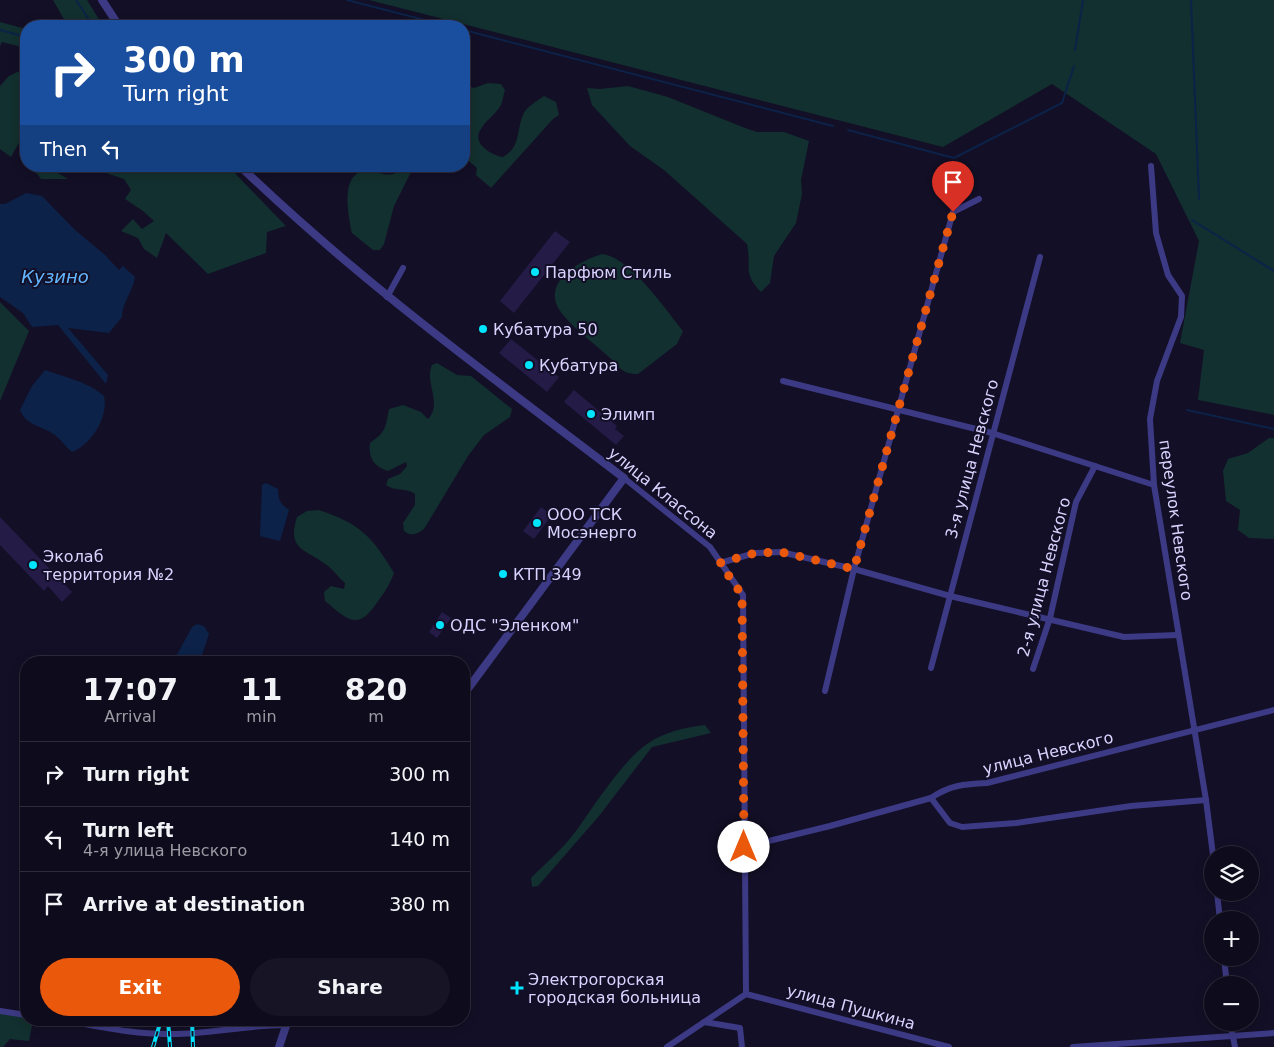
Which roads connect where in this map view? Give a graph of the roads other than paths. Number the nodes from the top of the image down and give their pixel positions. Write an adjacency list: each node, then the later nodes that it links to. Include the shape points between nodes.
1 (102, 0): 2 (street)
2 (115, 20)
3 (1151, 166): 14 (street, переулок Невского, via 1156,233 1168,275 1182,296 1181,317 1157,381 1150,419)
4 (246, 172): 8 (street, улица Классона, via 290,215)
5 (979, 199): 10 (street, via 953,212)
6 (1040, 256): 11 (street, 3-я улица Невского)
7 (403, 268): 8 (street)
8 (387, 297): 13 (street, улица Классона)
9 (783, 381): 10 (street)
10 (899, 410): 11 (street); 16 (street)
11 (992, 433): 12 (street); 17 (street, 3-я улица Невского)
12 (1095, 466): 14 (street); 18 (street, 2-я улица Невского, via 1076,502)
13 (624, 478): 15 (street, улица Классона, via 710,547); 22 (street)
14 (1154, 485): 19 (street, переулок Невского)
15 (720, 563): 16 (street, via 755,553 781,552); 29 (street, улица Классона, via 742,595)
16 (854, 569): 17 (street); 23 (street)
17 (950, 596): 18 (street); 20 (street, 3-я улица Невского)
18 (1050, 618): 19 (street, via 1124,637); 21 (street, 2-я улица Невского)
19 (1178, 635): 25 (street, переулок Невского)
20 (931, 668)
21 (1033, 669)
22 (470, 686)
23 (825, 691)
24 (1274, 710): 25 (street, улица Невского)
25 (1194, 731): 26 (street, улица Невского, via 987,784 959,784); 27 (street, переулок Невского)
26 (931, 798): 27 (street, via 950,822 962,827); 29 (street, улица Невского)
27 (1206, 800): 28 (street, переулок Невского)
28 (1212, 846)
29 (744, 847): 30 (street, улица Классона)
30 (746, 994): 33 (street); 43 (street, улица Пушкина)
31 (0, 1011): 32 (street)
32 (20, 1014)
33 (704, 1022): 41 (street); 42 (street, via 740,1028)
34 (101, 1026): 35 (street, via 172,1034)
35 (256, 1026)
36 (286, 1026): 40 (street)
37 (1231, 1031): 39 (street)
38 (1274, 1033): 39 (street)
39 (1232, 1038): 44 (street); 45 (street)
40 (279, 1047)
41 (667, 1047)
42 (742, 1047)
43 (949, 1047)
44 (1073, 1047)
45 (1235, 1047)

